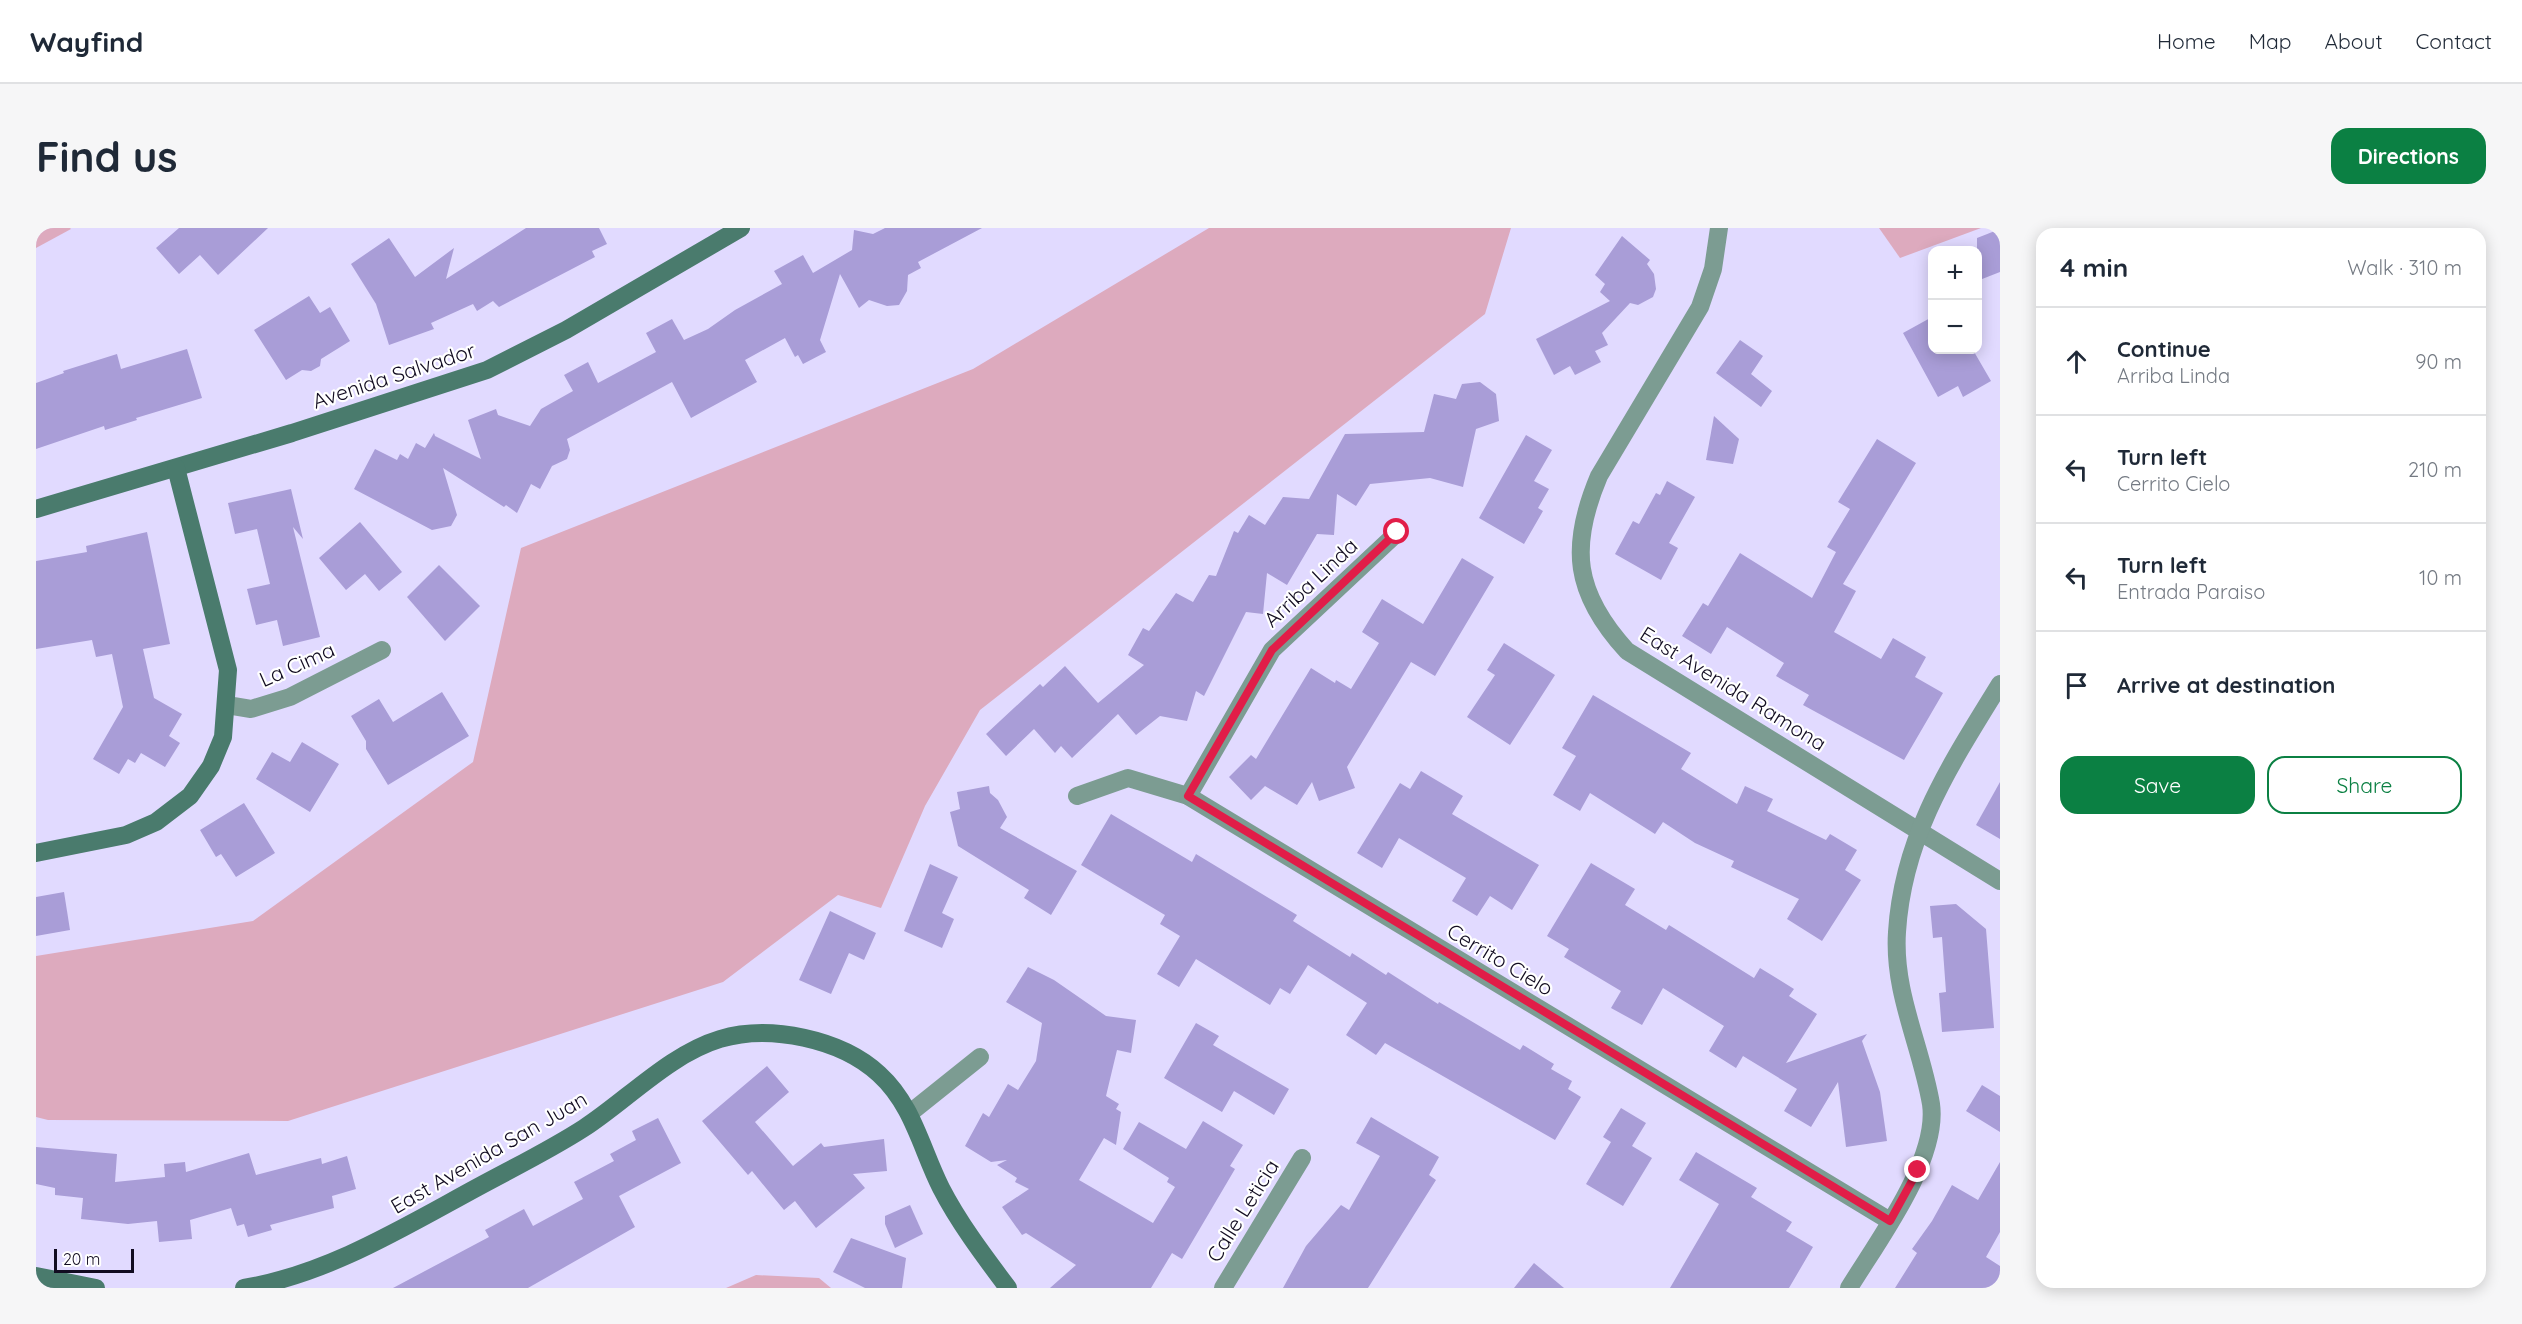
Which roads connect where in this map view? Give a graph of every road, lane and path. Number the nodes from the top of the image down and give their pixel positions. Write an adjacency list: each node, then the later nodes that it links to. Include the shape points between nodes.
1 (741, 228): 3 (street, Avenida Salvador, via 566,330 487,370)
2 (1719, 228): 11 (street, East Avenida Ramona, via 1713,269 1700,307 1599,476 1587,506 1579,552 1585,583 1606,628 1627,651)
3 (176, 468): 4 (street, Avenida Salvador); 8 (street, via 228,670)
4 (36, 509)
5 (1397, 532): 10 (street, Arriba Linda, via 1272,650)
6 (382, 650): 8 (street, La Cima, via 290,697 251,709)
7 (2000, 684): 11 (street, via 1943,777)
8 (227, 705): 12 (street, via 223,737 211,766 190,796 156,822 126,834)
9 (1077, 796): 10 (street, Cerrito Cielo, via 1128,778)
10 (1188, 796): 17 (street, Cerrito Cielo)
11 (1918, 831): 13 (street, East Avenida Ramona); 17 (street, via 1900,903 1898,967 1901,997 1931,1107 1927,1143 1918,1170)
12 (36, 853)
13 (2000, 881)
14 (980, 1057): 15 (street)
15 (910, 1113): 20 (street, East Avenida San Juan, via 879,1074 841,1049 774,1032 720,1038 675,1061 583,1129 376,1243 275,1283); 21 (street, East Avenida San Juan, via 941,1188)
16 (1302, 1158): 22 (street, Calle Leticia)
17 (1890, 1221): 23 (street)
18 (36, 1276): 19 (street)
19 (96, 1288)
20 (244, 1288)
21 (1008, 1288)
22 (1223, 1288)
23 (1849, 1288)

